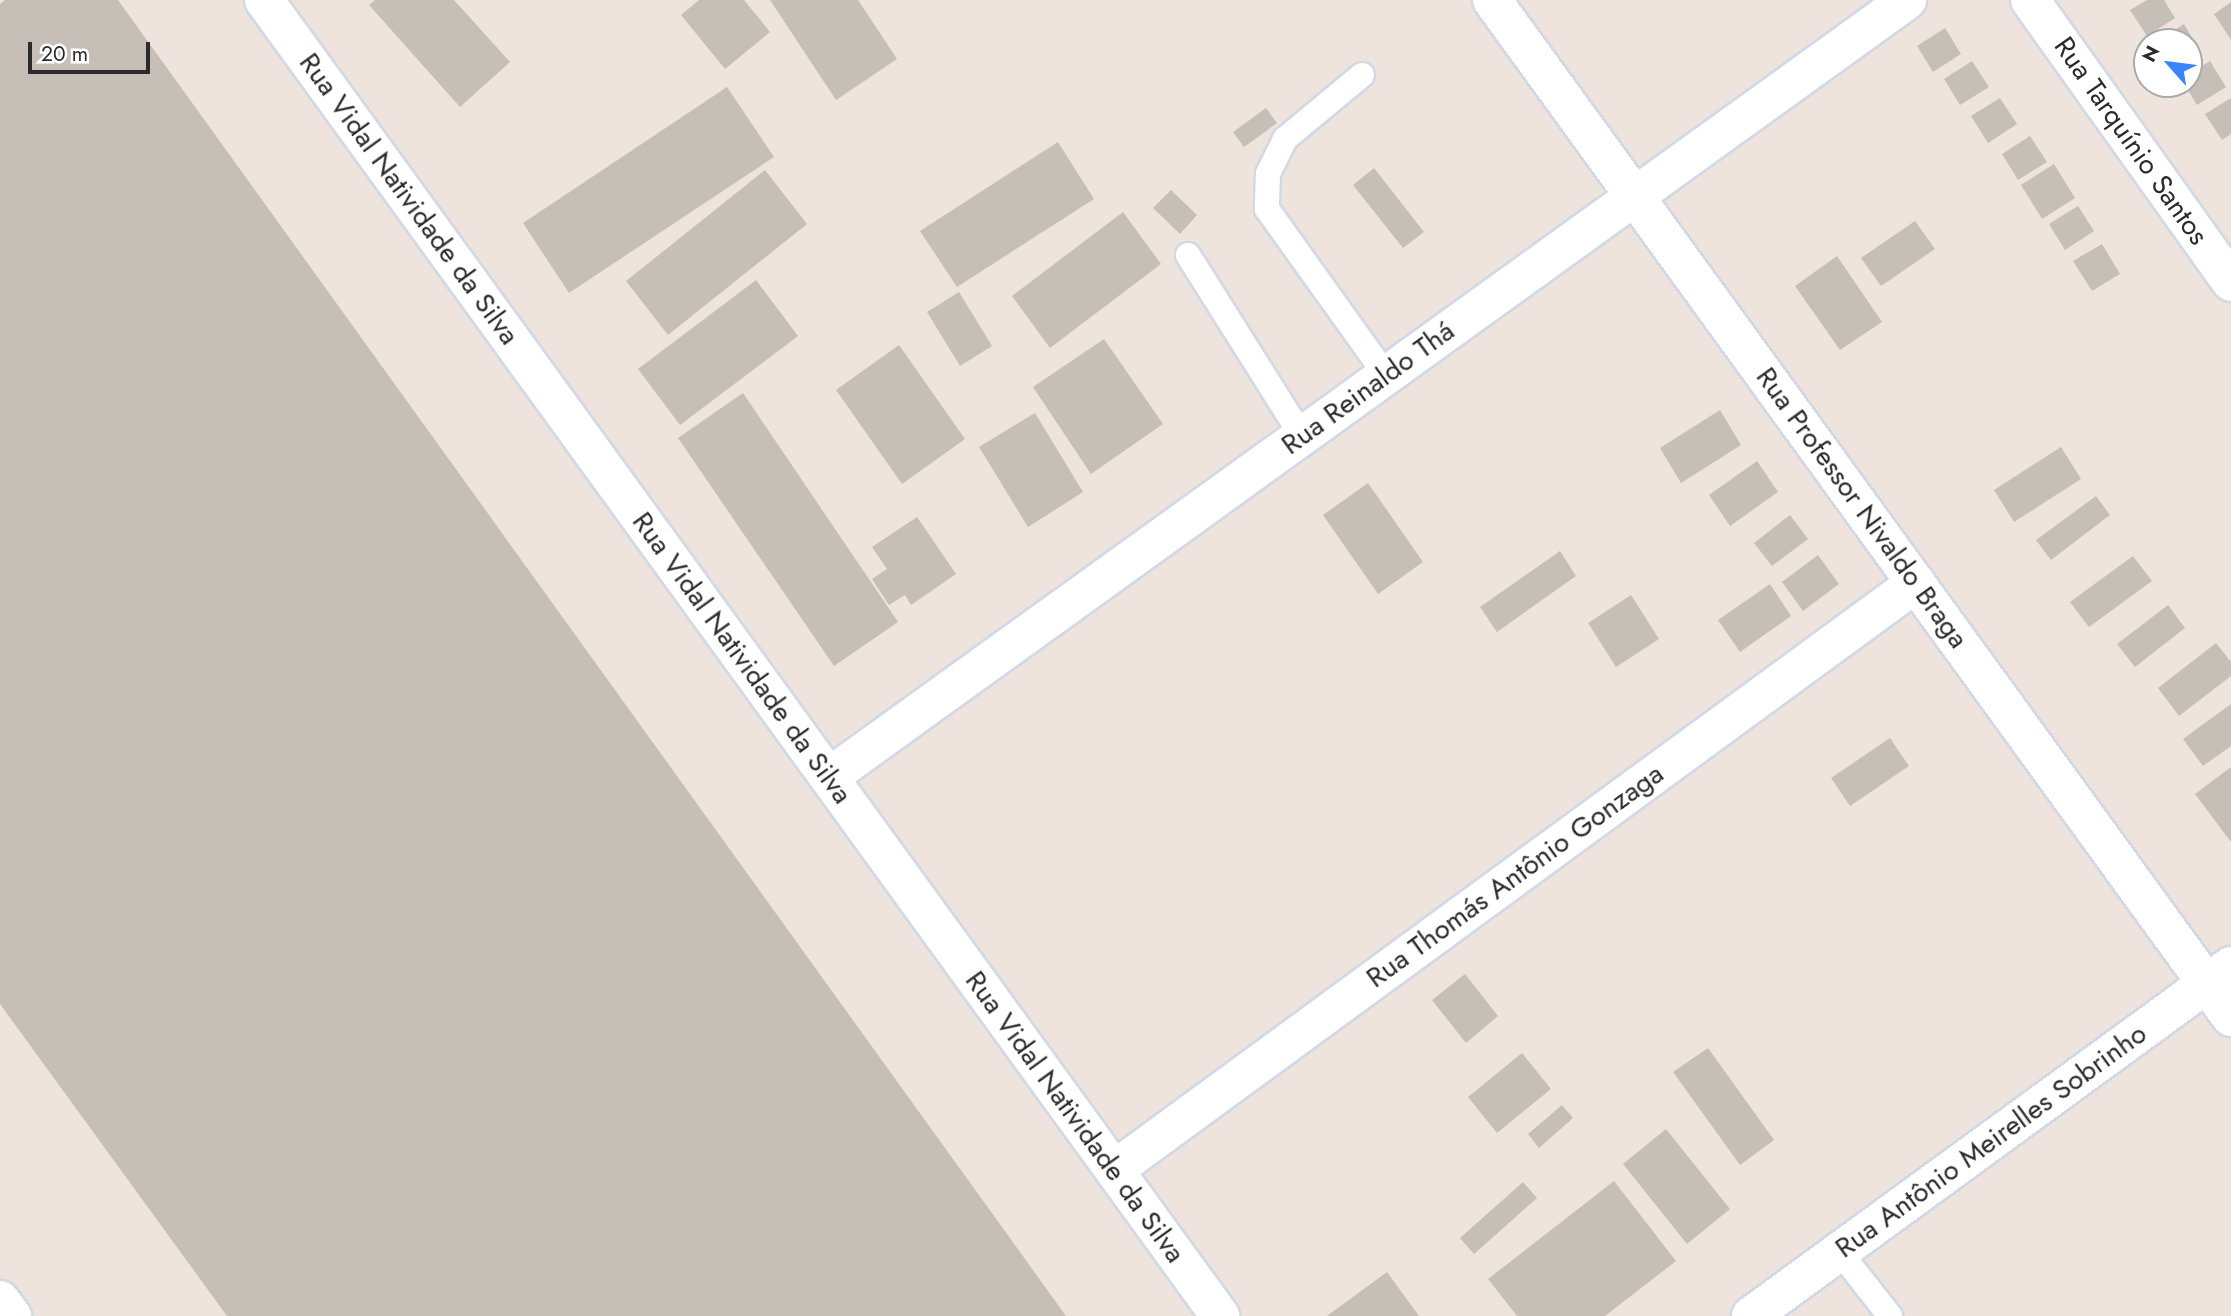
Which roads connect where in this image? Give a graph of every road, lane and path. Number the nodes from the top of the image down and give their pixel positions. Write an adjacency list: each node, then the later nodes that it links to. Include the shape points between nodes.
1 (264, 0): 12 (street, Rua Vidal Natividade da Silva)
2 (1492, 0): 6 (street, Rua Professor Nivaldo Braga)
3 (1907, 0): 6 (street, Rua Reinaldo Thá)
4 (2031, 0): 8 (street, Rua Tarquínio Santos)
5 (1362, 75): 9 (lane, via 1284,139 1268,174 1267,209)
6 (1634, 196): 9 (street, Rua Reinaldo Thá); 11 (street, Rua Professor Nivaldo Braga)
7 (1188, 255): 10 (lane)
8 (2231, 282)
9 (1386, 375): 10 (street, Rua Reinaldo Thá)
10 (1302, 436): 12 (street, Rua Reinaldo Thá)
11 (1916, 583): 13 (street, Rua Professor Nivaldo Braga); 15 (street, Rua Thomás Antônio Gonzaga)
12 (829, 777): 15 (street, Rua Vidal Natividade da Silva)
13 (2219, 975): 14 (street, Rua Professor Nivaldo Braga); 16 (street, Rua Antônio Meirelles Sobrinho)
14 (2231, 1017)
15 (1114, 1170): 19 (street, Rua Vidal Natividade da Silva)
16 (1839, 1251): 20 (street, Rua Antônio Meirelles Sobrinho); 21 (lane)
17 (0, 1300): 18 (street)
18 (12, 1316)
19 (1220, 1316)
20 (1751, 1316)
21 (1890, 1316)

